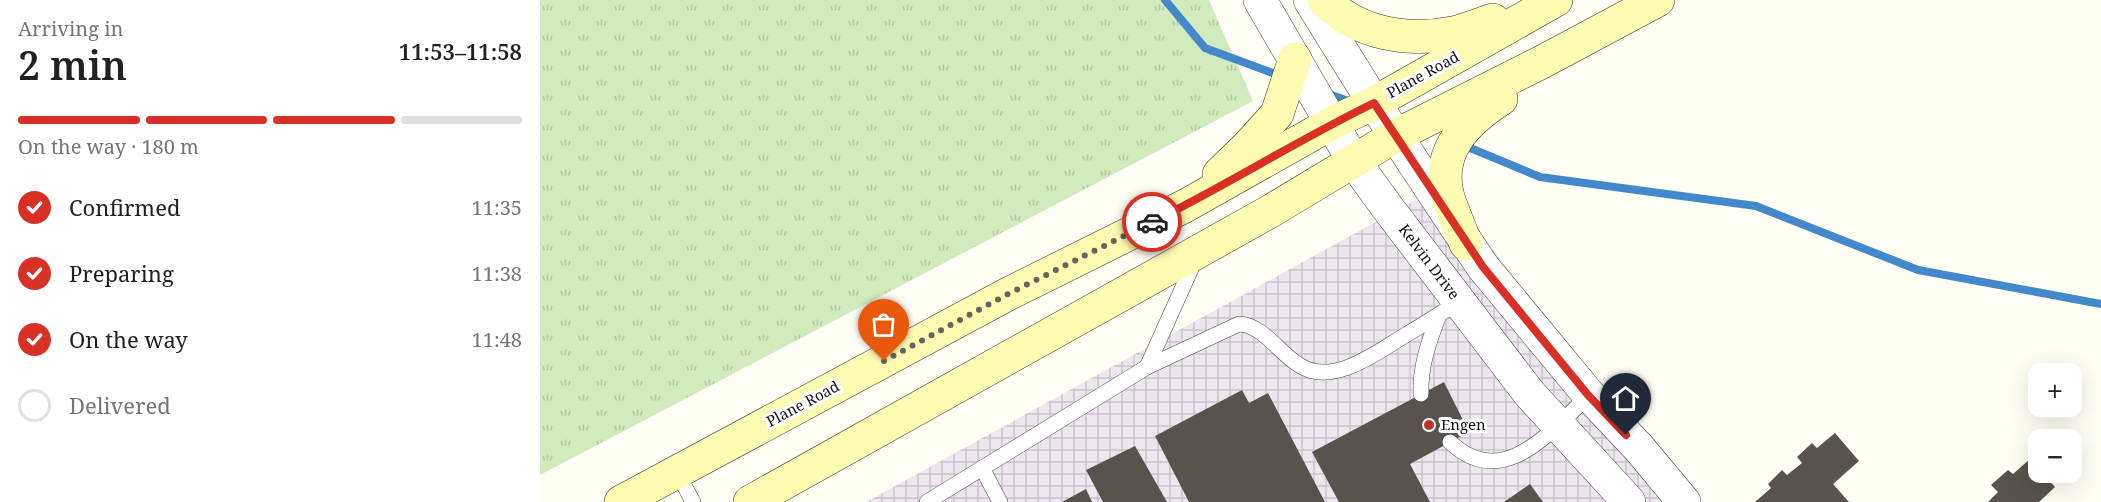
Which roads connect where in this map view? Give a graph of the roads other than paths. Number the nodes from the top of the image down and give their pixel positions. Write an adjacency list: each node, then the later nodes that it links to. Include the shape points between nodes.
1 (1260, 0): 6 (street, Kelvin Drive)
2 (1310, 0): 8 (street)
3 (1324, 0): 4 (main road, via 1363,27 1406,37 1453,33)
4 (1555, 0): 8 (main road, Plane Road)
5 (1658, 0): 7 (main road)
6 (1295, 59): 9 (street, Kelvin Drive); 12 (main road, via 1277,114)
7 (1542, 62): 10 (main road); 13 (main road, via 1526,80 1477,114 1450,150 1448,194)
8 (1374, 103): 9 (main road, Plane Road); 10 (street)
9 (1332, 123): 11 (street, Kelvin Drive); 12 (main road, Plane Road)
10 (1397, 135): 11 (main road); 13 (street)
11 (1353, 160): 14 (main road, via 1269,213); 15 (street, Kelvin Drive)
12 (1185, 206): 22 (main road, Plane Road, via 1008,294)
13 (1466, 244): 18 (street)
14 (1200, 249): 16 (lane); 25 (main road)
15 (1449, 308): 16 (lane, via 1372,356 1335,370 1317,372 1300,366 1253,328 1239,324); 17 (lane, via 1423,362); 19 (street, Kelvin Drive)
16 (1147, 367): 21 (lane)
17 (1421, 394)
18 (1588, 395): 19 (lane); 29 (street)
19 (1558, 424): 20 (lane, via 1540,442 1503,460 1471,458); 28 (street, Kelvin Drive)
20 (1450, 442)
21 (982, 468): 26 (lane); 27 (lane)
22 (677, 472): 23 (main road, Plane Road); 24 (lane)
23 (621, 502)
24 (693, 502)
25 (750, 502)
26 (927, 502)
27 (1000, 502)
28 (1629, 502)
29 (1684, 502)

